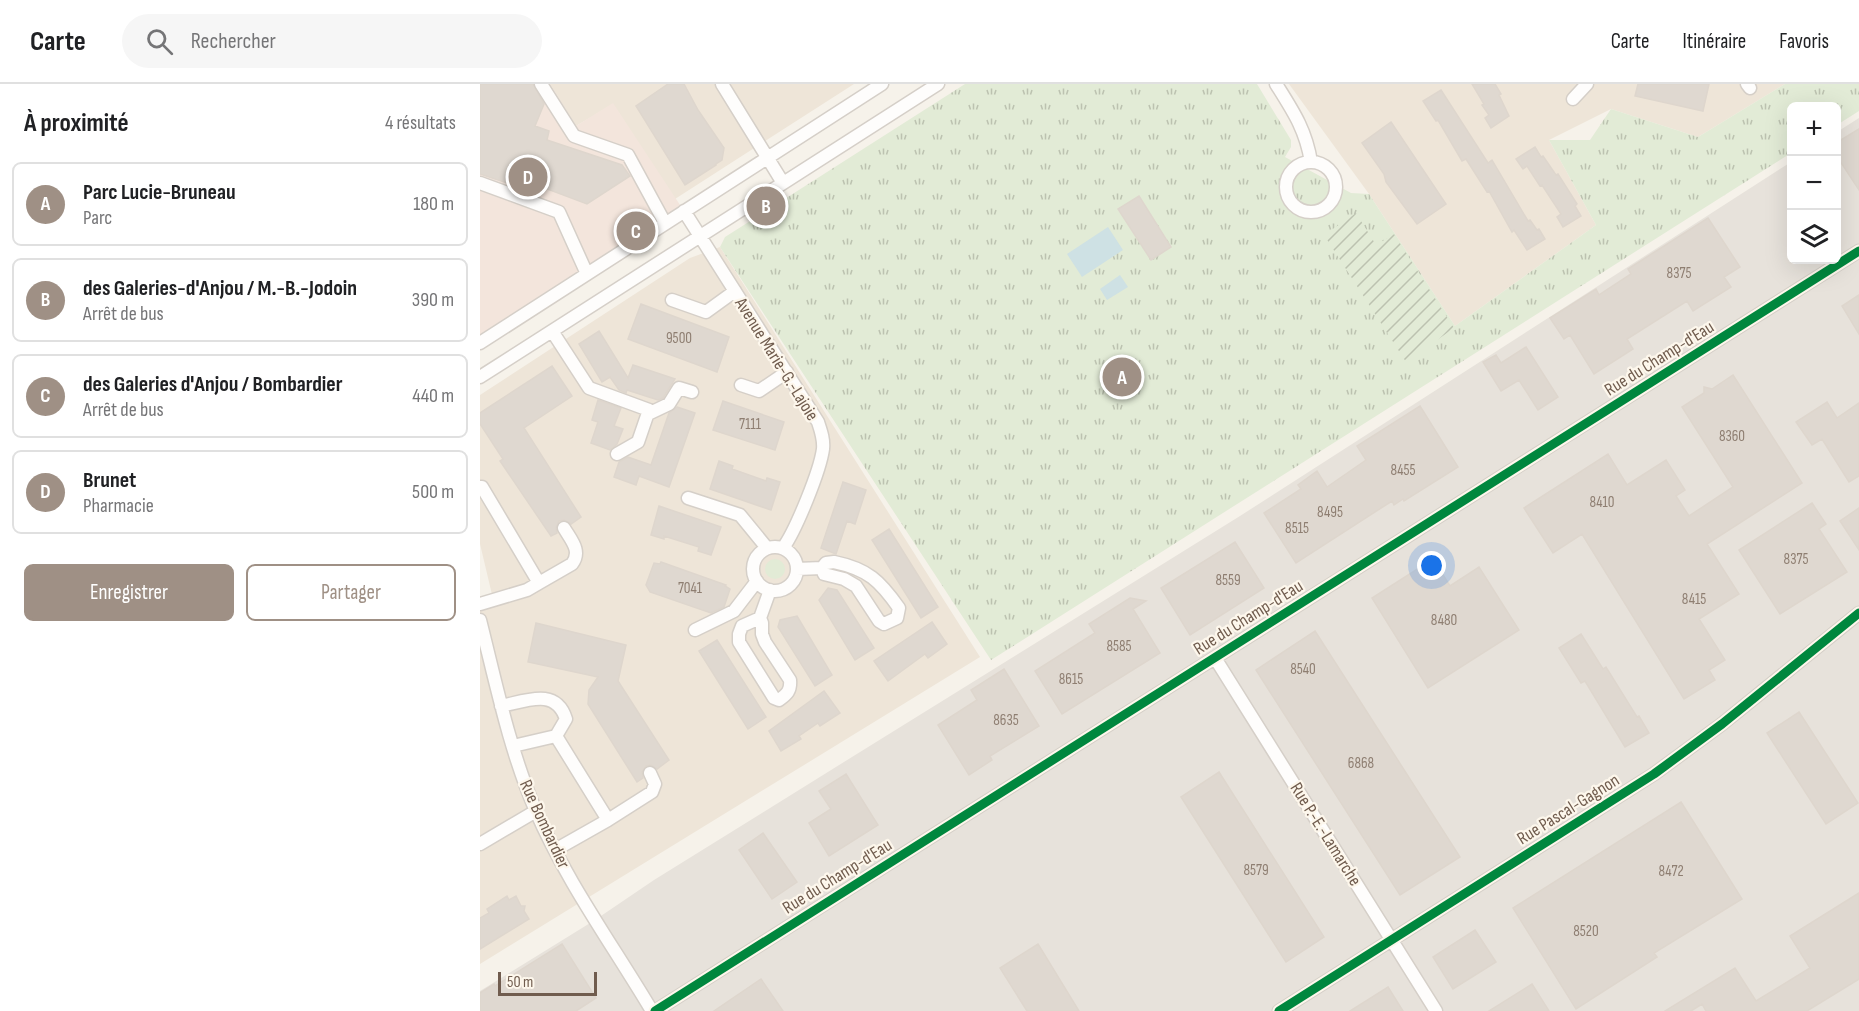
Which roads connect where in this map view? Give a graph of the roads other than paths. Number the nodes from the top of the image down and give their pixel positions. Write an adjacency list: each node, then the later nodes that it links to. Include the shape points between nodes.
1 (541, 84): 13 (street, via 574,136 628,155)
2 (722, 84): 8 (street)
3 (882, 84): 8 (street)
4 (938, 84): 11 (street)
5 (1276, 84): 9 (street, via 1299,120)
6 (1587, 84): 7 (street)
7 (1573, 99)
8 (767, 158): 11 (street); 12 (street)
9 (1311, 162): 9 (street, via 1296,167 1287,178 1286,188 1297,208 1312,212 1328,206 1336,182 1327,168)
10 (480, 183): 16 (street, via 559,212)
11 (783, 183): 14 (street)
12 (684, 211): 13 (street); 14 (street, Avenue Marie-G.-Lajoie)
13 (665, 223): 16 (street)
14 (700, 236): 17 (street, Avenue Marie-G.-Lajoie); 19 (street)
15 (1859, 251): 43 (street, Rue du Champ-d'Eau)
16 (587, 274): 20 (street)
17 (735, 291): 18 (street, via 706,312); 21 (street, Avenue Marie-G.-Lajoie)
18 (672, 300)
19 (552, 331): 22 (street); 25 (street, via 589,388 649,410)
20 (480, 343)
21 (787, 372): 23 (street, via 759,390); 31 (street, Avenue Marie-G.-Lajoie, via 818,422 823,447 792,534)
22 (480, 377)
23 (741, 385)
24 (692, 392): 25 (street, via 679,388 669,404)
25 (648, 414): 26 (street, via 638,442)
26 (616, 454)
27 (480, 487): 35 (street)
28 (688, 498): 30 (street, via 740,515)
29 (564, 528): 35 (street, via 577,552 576,559)
30 (767, 548): 31 (street); 34 (street, via 754,562)
31 (783, 548): 33 (street, via 795,559)
32 (822, 568): 32 (street, via 824,574 856,586 879,621 884,624 897,618 899,608 868,573 834,562); 33 (street)
33 (797, 569): 36 (street, via 789,586)
34 (757, 581): 36 (street); 41 (street, via 734,610)
35 (539, 583): 37 (street)
36 (770, 590): 39 (street)
37 (480, 604)
38 (1859, 613): 52 (street, Rue Pascal-Gagnon, via 1654,774)
39 (760, 618): 39 (street, via 742,626 739,642 779,700 788,694 790,680 765,642)
40 (480, 620): 42 (street, Rue Bombardier)
41 (695, 630)
42 (483, 642): 44 (street, Rue Bombardier)
43 (1215, 658): 52 (street, Rue P.-E.-Lamarche); 53 (street, Rue du Champ-d'Eau)
44 (501, 706): 45 (street, via 536,699 558,703 566,718); 46 (street, Rue Bombardier)
45 (556, 736): 46 (street); 49 (street)
46 (513, 746): 48 (street, Rue Bombardier)
47 (650, 773): 49 (street, via 655,784 652,792)
48 (536, 811): 50 (street); 51 (street, Rue Bombardier)
49 (608, 820): 51 (street)
50 (480, 844)
51 (555, 850): 53 (street, Rue Bombardier)
52 (1393, 940): 54 (street, Rue Pascal-Gagnon); 55 (street, Rue P.-E.-Lamarche)
53 (653, 1011)
54 (1279, 1011)
55 (1436, 1011)

